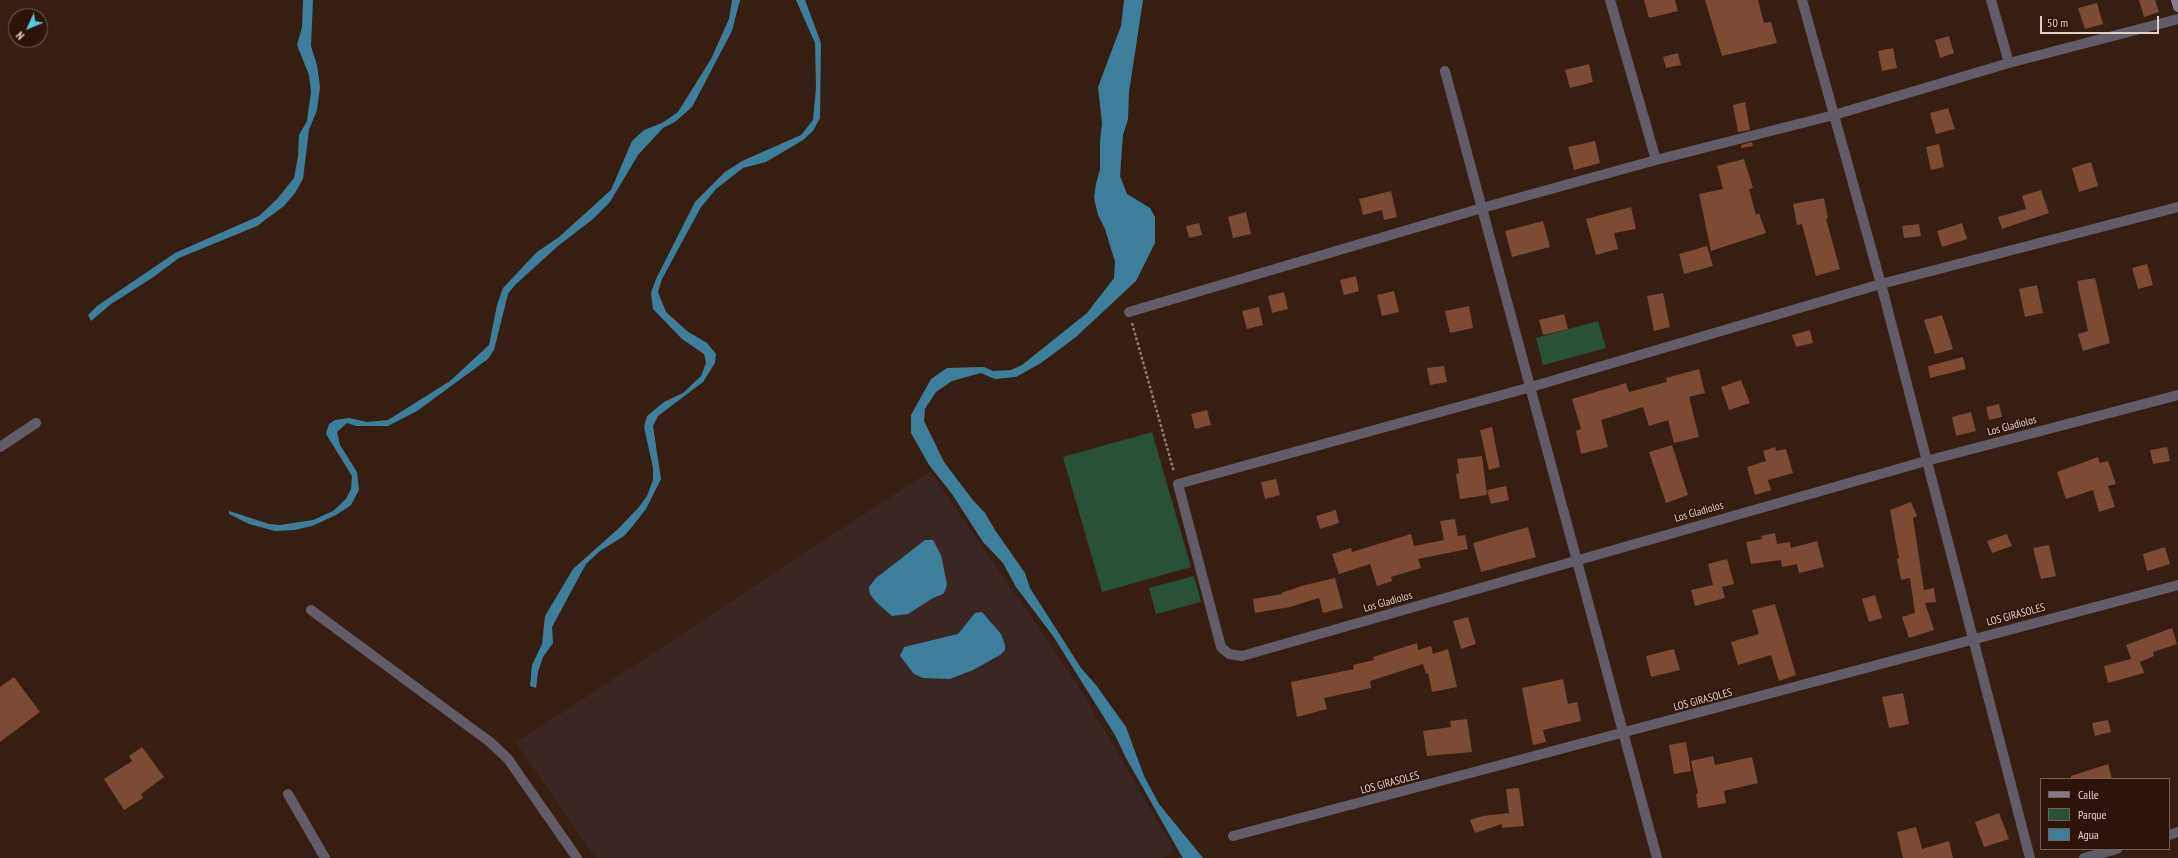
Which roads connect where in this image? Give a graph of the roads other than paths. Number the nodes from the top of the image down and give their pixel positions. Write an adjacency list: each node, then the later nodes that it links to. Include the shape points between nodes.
1 (1610, 0): 10 (street)
2 (1802, 0): 9 (street)
3 (1991, 0): 7 (street)
4 (2176, 0): 5 (street)
5 (2178, 7)
6 (2178, 19): 7 (street)
7 (2009, 64): 9 (street)
8 (1445, 71): 12 (street)
9 (1834, 114): 10 (street); 13 (street)
10 (1656, 160): 12 (street)
11 (2178, 207): 13 (street)
12 (1482, 208): 14 (street); 15 (street)
13 (1881, 284): 15 (street); 19 (street)
14 (1129, 312)
15 (1531, 387): 20 (street); 20 (street, Los Gladiolos, via 1178,484 1221,647 1229,654 1242,656)
16 (2178, 395): 19 (street, Los Gladiolos)
17 (36, 423): 18 (street)
18 (0, 447)
19 (1926, 461): 20 (street, Los Gladiolos); 23 (street)
20 (1577, 560): 24 (street)
21 (2178, 585): 23 (street, LOS GIRASOLES)
22 (311, 610): 29 (street, via 490,742 508,759)
23 (1974, 639): 24 (street, LOS GIRASOLES); 31 (street)
24 (1623, 734): 26 (street, LOS GIRASOLES); 30 (street)
25 (288, 794): 28 (street)
26 (1233, 836)
27 (2113, 850): 32 (street)
28 (325, 858)
29 (576, 858)
30 (1657, 858)
31 (2030, 858)
32 (2084, 858)

